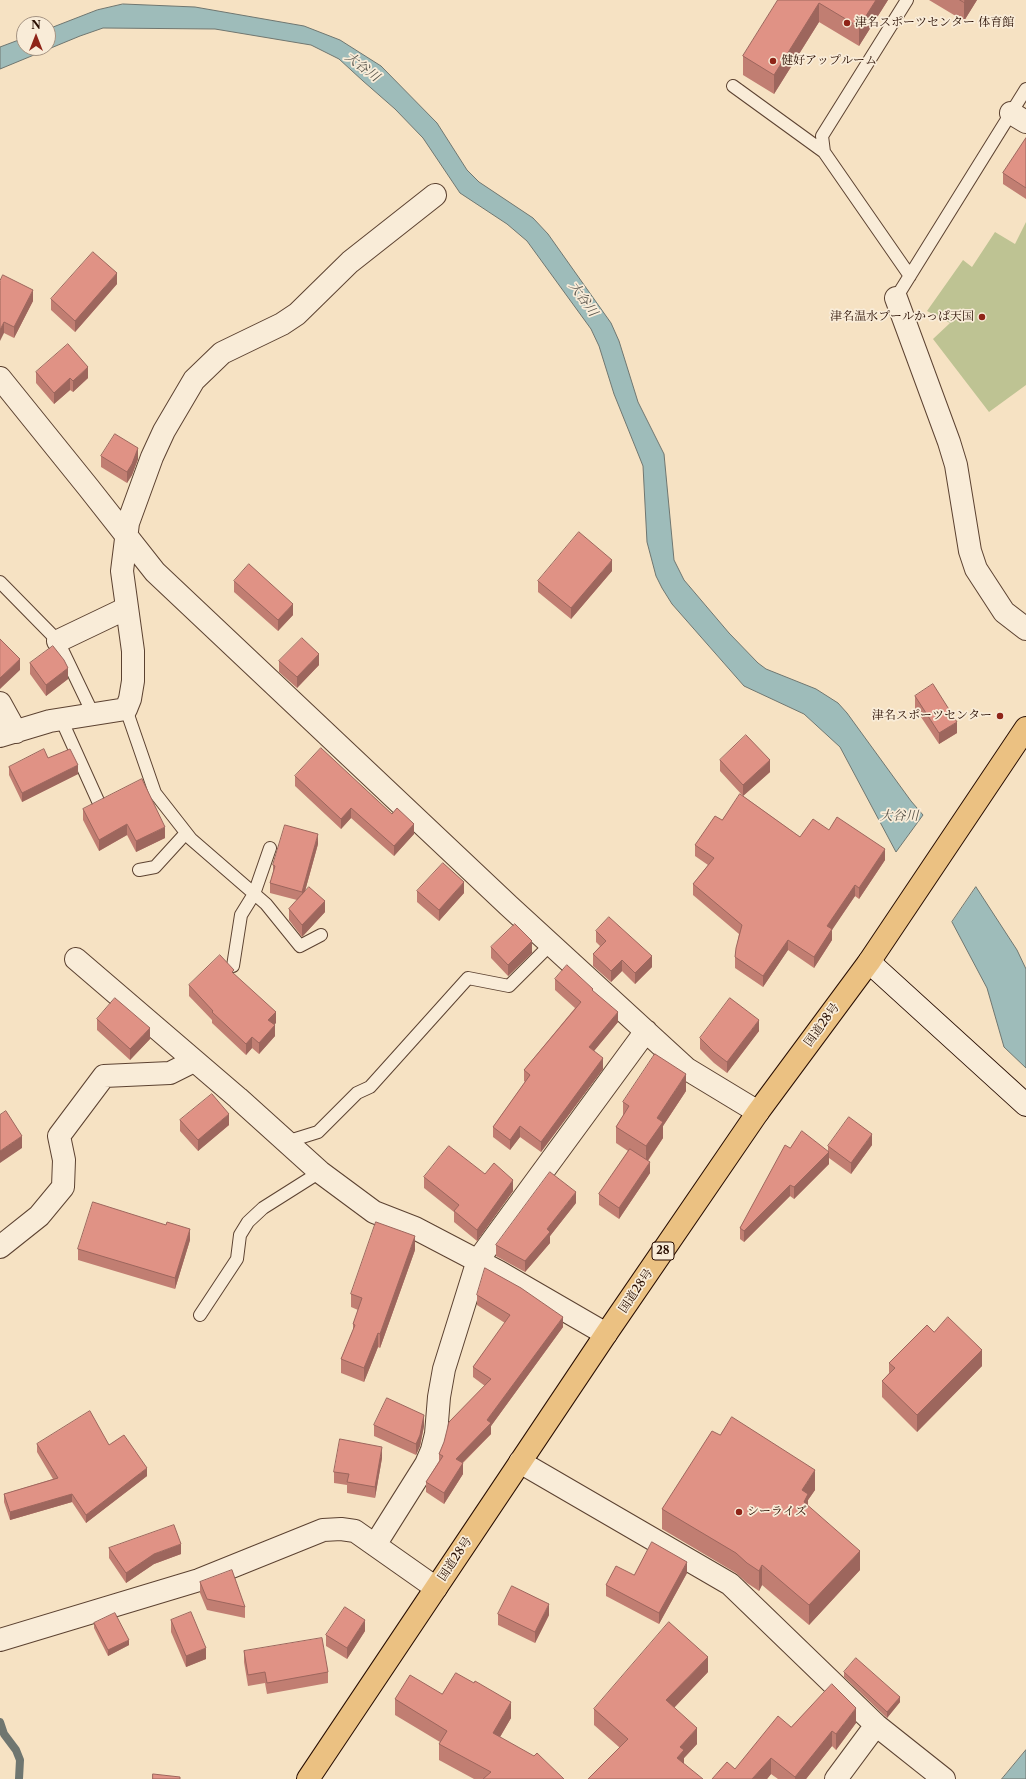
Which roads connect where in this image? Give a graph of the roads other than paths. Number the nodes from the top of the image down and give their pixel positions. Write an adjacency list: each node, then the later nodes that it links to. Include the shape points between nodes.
1 (907, 0): 5 (lane, via 822,136)
2 (733, 86): 5 (lane)
3 (1026, 89): 4 (lane)
4 (1018, 118): 7 (lane)
5 (824, 152): 7 (lane)
6 (435, 196): 10 (street, via 350,262 298,314 222,353 194,380 152,457 128,523)
7 (910, 276): 8 (lane)
8 (896, 298): 13 (street, via 956,465 970,551 976,569 1004,612)
9 (0, 378): 10 (street)
10 (126, 536): 12 (street, via 122,571); 27 (street, via 155,572 216,631)
11 (0, 582): 14 (lane)
12 (127, 608): 14 (street); 16 (street, via 133,651 133,681)
13 (1026, 629)
14 (58, 642): 17 (lane)
15 (0, 703): 20 (street)
16 (126, 709): 17 (street); 22 (lane, via 155,793)
17 (93, 714): 18 (street)
18 (61, 719): 20 (street); 21 (lane)
19 (1026, 728): 29 (highway, 国道28号 / 28)
20 (8, 734)
21 (98, 800)
22 (186, 833): 24 (lane, via 155,867); 25 (lane)
23 (270, 848): 25 (lane)
24 (139, 870)
25 (254, 894): 26 (lane, via 266,904 300,946); 30 (lane, via 241,915)
26 (321, 935)
27 (551, 944): 31 (street); 35 (lane, via 509,986 468,978 370,1087 357,1093 318,1132)
28 (76, 959): 32 (street)
29 (868, 962): 33 (street); 34 (highway, 国道28号 / 28)
30 (233, 966)
31 (646, 1031): 34 (street, via 687,1069); 38 (street)
32 (194, 1061): 35 (street); 37 (street, via 170,1073 104,1076 59,1136 64,1160 63,1187 39,1216)
33 (1026, 1105)
34 (758, 1112): 40 (highway, 国道28号 / 28)
35 (286, 1142): 36 (street)
36 (320, 1172): 38 (street, via 374,1212 414,1228); 39 (lane, via 263,1208 248,1222 240,1235 237,1259)
37 (0, 1246)
38 (478, 1260): 40 (street); 42 (street, via 444,1369 432,1450)
39 (200, 1315)
40 (606, 1334): 41 (highway, 国道28号 / 28)
41 (520, 1462): 43 (highway, 国道28号 / 28); 45 (street, via 730,1584)
42 (375, 1545): 43 (street); 44 (street, via 356,1531 323,1530 199,1580)
43 (436, 1588): 46 (highway, 国道28号 / 28)
44 (0, 1640)
45 (876, 1724): 47 (street); 48 (street)
46 (308, 1779)
47 (836, 1779)
48 (944, 1779)

